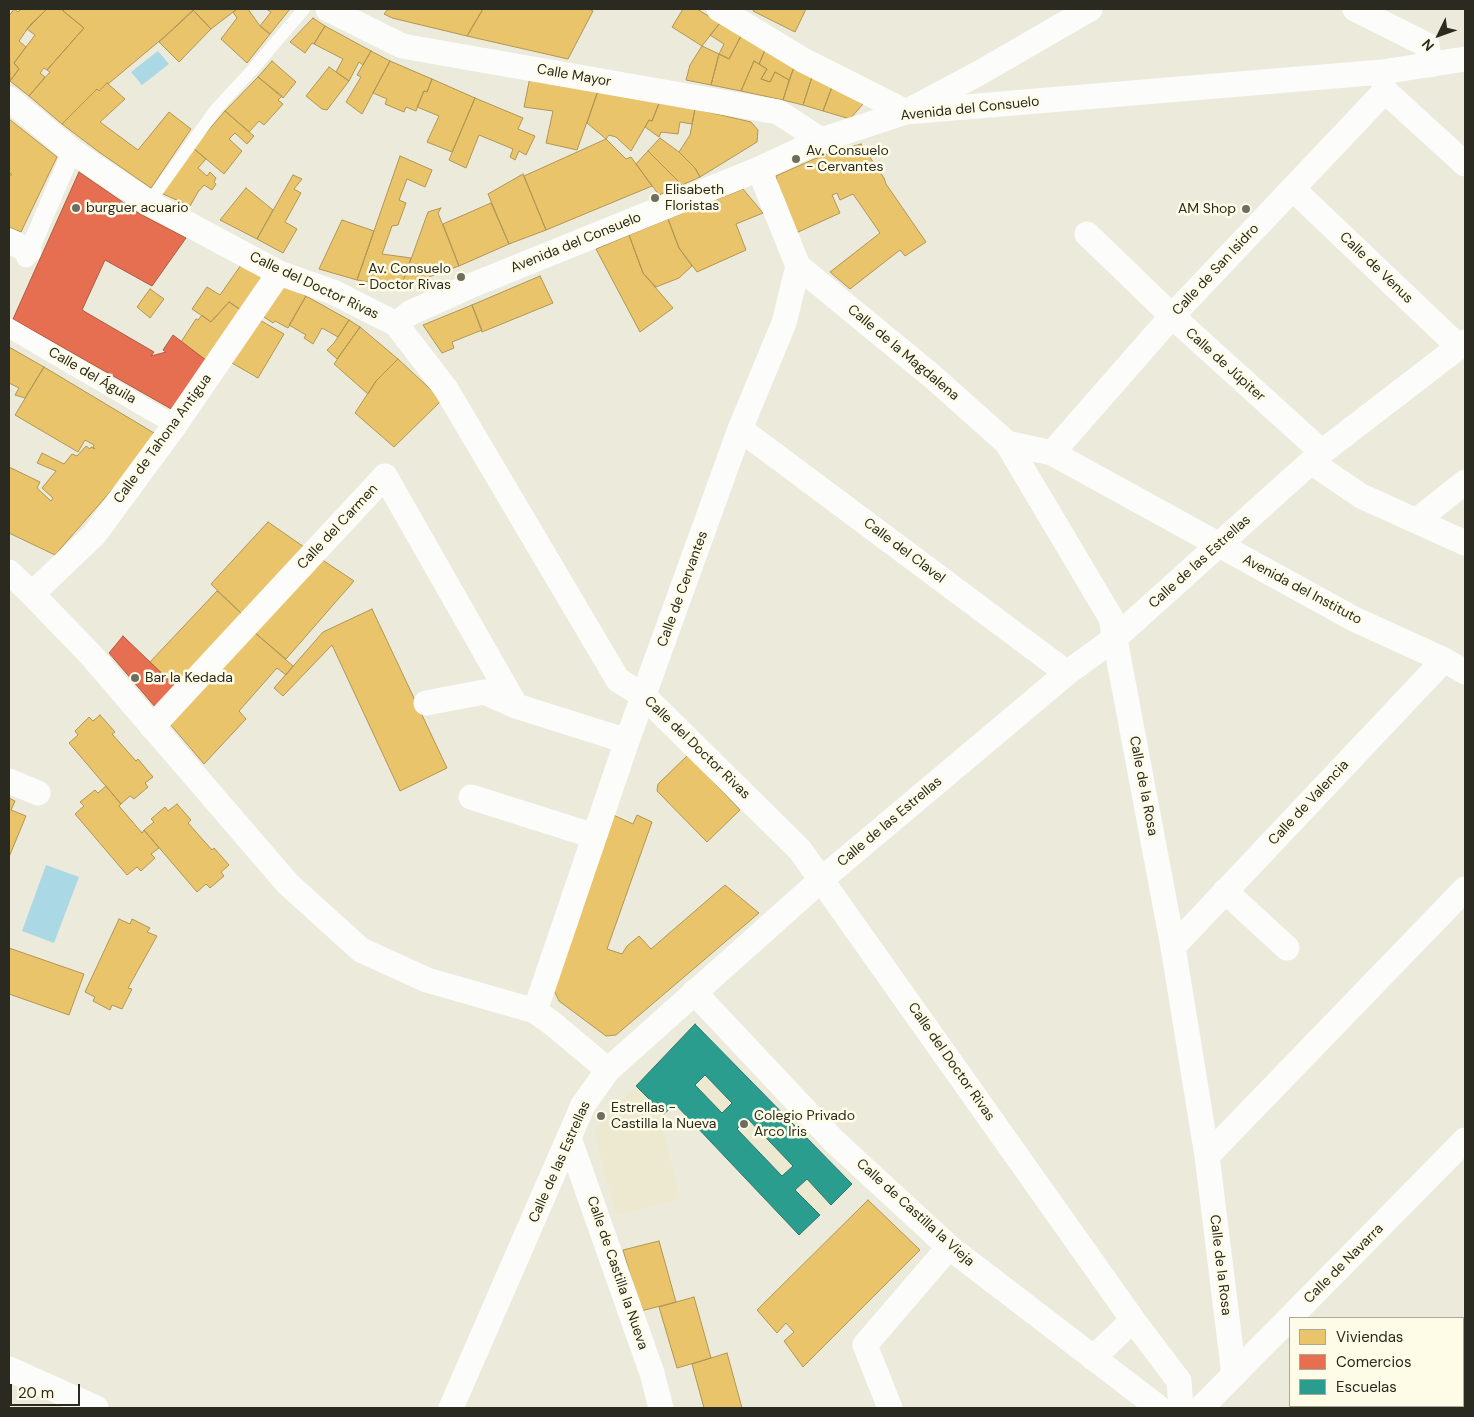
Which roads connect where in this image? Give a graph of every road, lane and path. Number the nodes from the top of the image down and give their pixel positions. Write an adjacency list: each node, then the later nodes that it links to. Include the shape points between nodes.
1 (304, 9): 16 (lane, via 216,109)
2 (328, 9): 11 (street, Calle Mayor, via 402,46 778,112)
3 (719, 9): 10 (street, via 803,60)
4 (1090, 9): 10 (street)
5 (1355, 9): 7 (street, via 1427,45)
6 (1465, 59): 7 (street, Avenida del Consuelo)
7 (1430, 65): 8 (street, Avenida del Consuelo)
8 (1384, 82): 10 (street, Avenida del Consuelo); 13 (street); 15 (street, Calle de San Isidro)
9 (9, 99): 12 (street, Calle del Doctor Rivas)
10 (906, 112): 11 (street, Avenida del Consuelo)
11 (821, 140): 14 (street, Avenida del Consuelo)
12 (72, 151): 16 (street, Calle del Doctor Rivas); 18 (street)
13 (1465, 164)
14 (759, 169): 19 (street); 22 (street, Avenida del Consuelo, via 470,286 410,313)
15 (1293, 189): 21 (street, Calle de San Isidro); 24 (street, Calle de Venus)
16 (149, 203): 20 (street, Calle del Doctor Rivas)
17 (1087, 234): 21 (street, Calle de Júpiter)
18 (21, 250)
19 (798, 266): 26 (street, Calle de Cervantes, via 784,323); 27 (street, Calle de la Magdalena, via 933,377)
20 (279, 273): 22 (street, Calle del Doctor Rivas, via 333,292); 25 (street, Calle de Tahona Antigua)
21 (1172, 316): 28 (street, Calle de San Isidro); 29 (street, Calle de Júpiter)
22 (396, 324): 39 (street, Calle del Doctor Rivas, via 446,390 618,680)
23 (9, 328): 25 (street, Calle del Águila)
24 (1462, 344): 29 (street, Calle de las Estrellas)
25 (175, 425): 35 (street, Calle de Tahona Antigua, via 94,535)
26 (740, 429): 38 (street, Calle del Clavel); 39 (street, Calle de Cervantes)
27 (1007, 443): 28 (street, Avenida del Instituto); 36 (street, Calle de la Rosa, via 1111,618)
28 (1052, 453): 33 (street, Avenida del Instituto)
29 (1316, 457): 31 (street, Calle de Júpiter, via 1361,496); 33 (street, Calle de las Estrellas)
30 (1465, 482): 31 (street)
31 (1416, 521): 32 (street, Calle de Júpiter)
32 (1465, 543)
33 (1219, 546): 36 (street, Calle de las Estrellas); 37 (street, Avenida del Instituto, via 1354,619)
34 (9, 572): 35 (street)
35 (32, 594): 42 (street, via 90,654)
36 (1114, 638): 38 (street, Calle de las Estrellas); 51 (street, Calle de la Rosa)
37 (1455, 666): 50 (street, Calle de Valencia)
38 (1067, 673): 48 (street, Calle de las Estrellas)
39 (644, 696): 43 (street, Calle de Cervantes); 48 (street, Calle del Doctor Rivas, via 800,850)
40 (426, 703): 41 (street, via 484,692)
41 (516, 706): 42 (street, Calle del Carmen, via 385,476); 43 (street)
42 (152, 727): 54 (street, via 288,884 361,950 427,980)
43 (628, 741): 47 (street, Calle de Cervantes)
44 (9, 781): 45 (street)
45 (38, 793)
46 (472, 797): 47 (street)
47 (594, 836): 54 (street, Calle de Cervantes)
48 (822, 879): 53 (street, Calle de las Estrellas); 62 (street, Calle del Doctor Rivas)
49 (1465, 889): 58 (street)
50 (1225, 891): 51 (street, Calle de Valencia); 52 (street)
51 (1173, 947): 58 (street, Calle de la Rosa)
52 (1287, 948)
53 (694, 992): 55 (street, Calle de las Estrellas); 59 (street, Calle de Castilla la Vieja, via 834,1141)
54 (535, 1011): 55 (street)
55 (608, 1070): 56 (street, Calle de las Estrellas, via 583,1104)
56 (569, 1138): 68 (street, Calle de las Estrellas); 69 (street, Calle de Castilla la Nueva, via 652,1373)
57 (1465, 1140): 60 (street, Calle de Navarra)
58 (1207, 1156): 65 (street, Calle de la Rosa)
59 (949, 1247): 63 (street, Calle de Castilla la Vieja); 70 (street, via 865,1345)
60 (1291, 1317)
61 (1289, 1319): 65 (street, Calle de Navarra)
62 (1134, 1320): 63 (street); 72 (street, Calle del Doctor Rivas, via 1179,1381)
63 (1094, 1358): 71 (street, Calle de Castilla la Vieja)
64 (9, 1369): 67 (street)
65 (1234, 1375): 66 (street, Calle de Navarra)
66 (1205, 1406)
67 (96, 1408)
68 (451, 1408)
69 (661, 1408)
70 (890, 1408)
71 (1159, 1408)
72 (1181, 1408)

